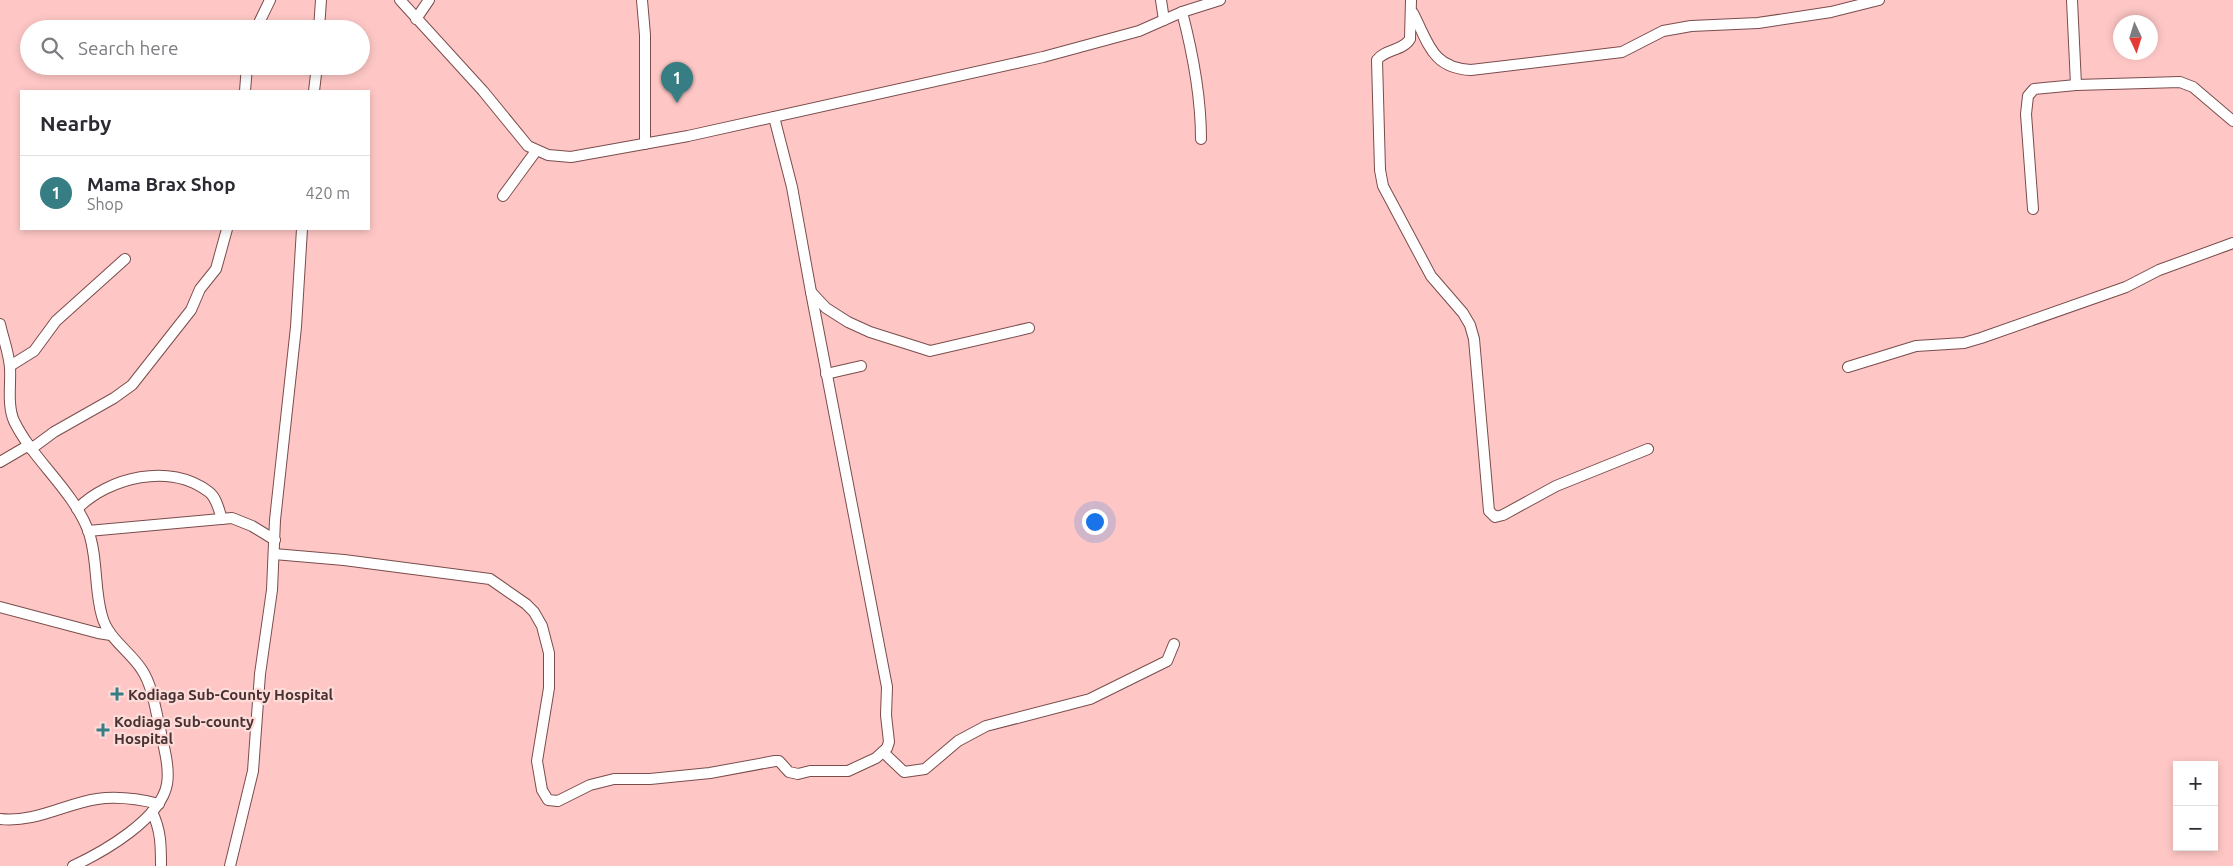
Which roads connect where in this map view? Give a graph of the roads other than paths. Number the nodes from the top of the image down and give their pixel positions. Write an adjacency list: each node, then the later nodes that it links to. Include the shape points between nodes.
1 (270, 0): 13 (street)
2 (321, 0): 14 (street)
3 (400, 0): 12 (street)
4 (429, 0): 12 (street)
5 (642, 0): 24 (street)
6 (1161, 0): 15 (street)
7 (1220, 0): 11 (street)
8 (1880, 0): 10 (street, via 1831,12 1758,23 1691,26 1663,31 1622,52 1471,70 1455,70 1443,64 1434,54)
9 (2072, 0): 18 (street)
10 (1411, 5): 40 (street, via 1412,29 1408,44 1380,55 1377,60 1380,178 1431,276 1470,324 1489,511 1495,517 1503,516 1556,486)
11 (1182, 12): 15 (street); 23 (street, via 1201,108)
12 (416, 19): 25 (street, via 483,91 519,137)
13 (260, 20)
14 (320, 20)
15 (1164, 20): 21 (street, via 1126,35 1043,57)
16 (246, 75): 19 (street)
17 (315, 75): 20 (street)
18 (2076, 85): 22 (street, via 2180,82 2193,87); 27 (street, via 2034,89 2028,96 2026,114)
19 (245, 90)
20 (314, 90)
21 (774, 117): 24 (street); 32 (street, via 792,187)
22 (2233, 121)
23 (1201, 139)
24 (645, 144): 25 (street, via 571,158)
25 (536, 151): 26 (street)
26 (503, 196)
27 (2034, 209)
28 (227, 230): 39 (street, via 216,268 200,289 191,310 132,385)
29 (302, 230): 45 (street, via 296,328)
30 (2233, 243): 37 (street, via 2159,270 2126,287 1981,338 1964,343 1916,346)
31 (125, 259): 35 (street, via 56,321 34,351)
32 (810, 292): 34 (street, via 826,308 848,322 930,350); 38 (street)
33 (0, 324): 35 (street)
34 (1028, 328)
35 (10, 366): 39 (street, via 11,409 14,421)
36 (861, 366): 38 (street)
37 (1848, 367)
38 (826, 374): 50 (street, via 887,687 889,742)
39 (30, 447): 41 (street); 42 (street)
40 (1648, 449)
41 (0, 462)
42 (77, 509): 43 (street, via 88,498 115,483 142,477 172,476 210,492); 44 (street)
43 (222, 520): 44 (street); 45 (street, via 241,520)
44 (88, 531): 48 (street, via 102,616)
45 (275, 540): 46 (street)
46 (274, 554): 50 (street, via 490,579 526,604 542,626 549,653 549,688 537,761 542,790 548,800 558,801 590,785 614,779 710,773 775,761 798,774 848,771); 55 (street, via 252,771)
47 (0, 607): 48 (street)
48 (111, 635): 51 (street, via 142,670 152,692 166,757 167,782)
49 (1174, 644): 50 (street, via 1167,662 1090,699 986,726 958,741 925,769 904,772)
50 (883, 752)
51 (155, 808): 52 (street, via 129,798 98,799 28,819); 53 (street, via 133,830); 54 (street)
52 (0, 819)
53 (73, 866)
54 (162, 866)
55 (230, 866)

